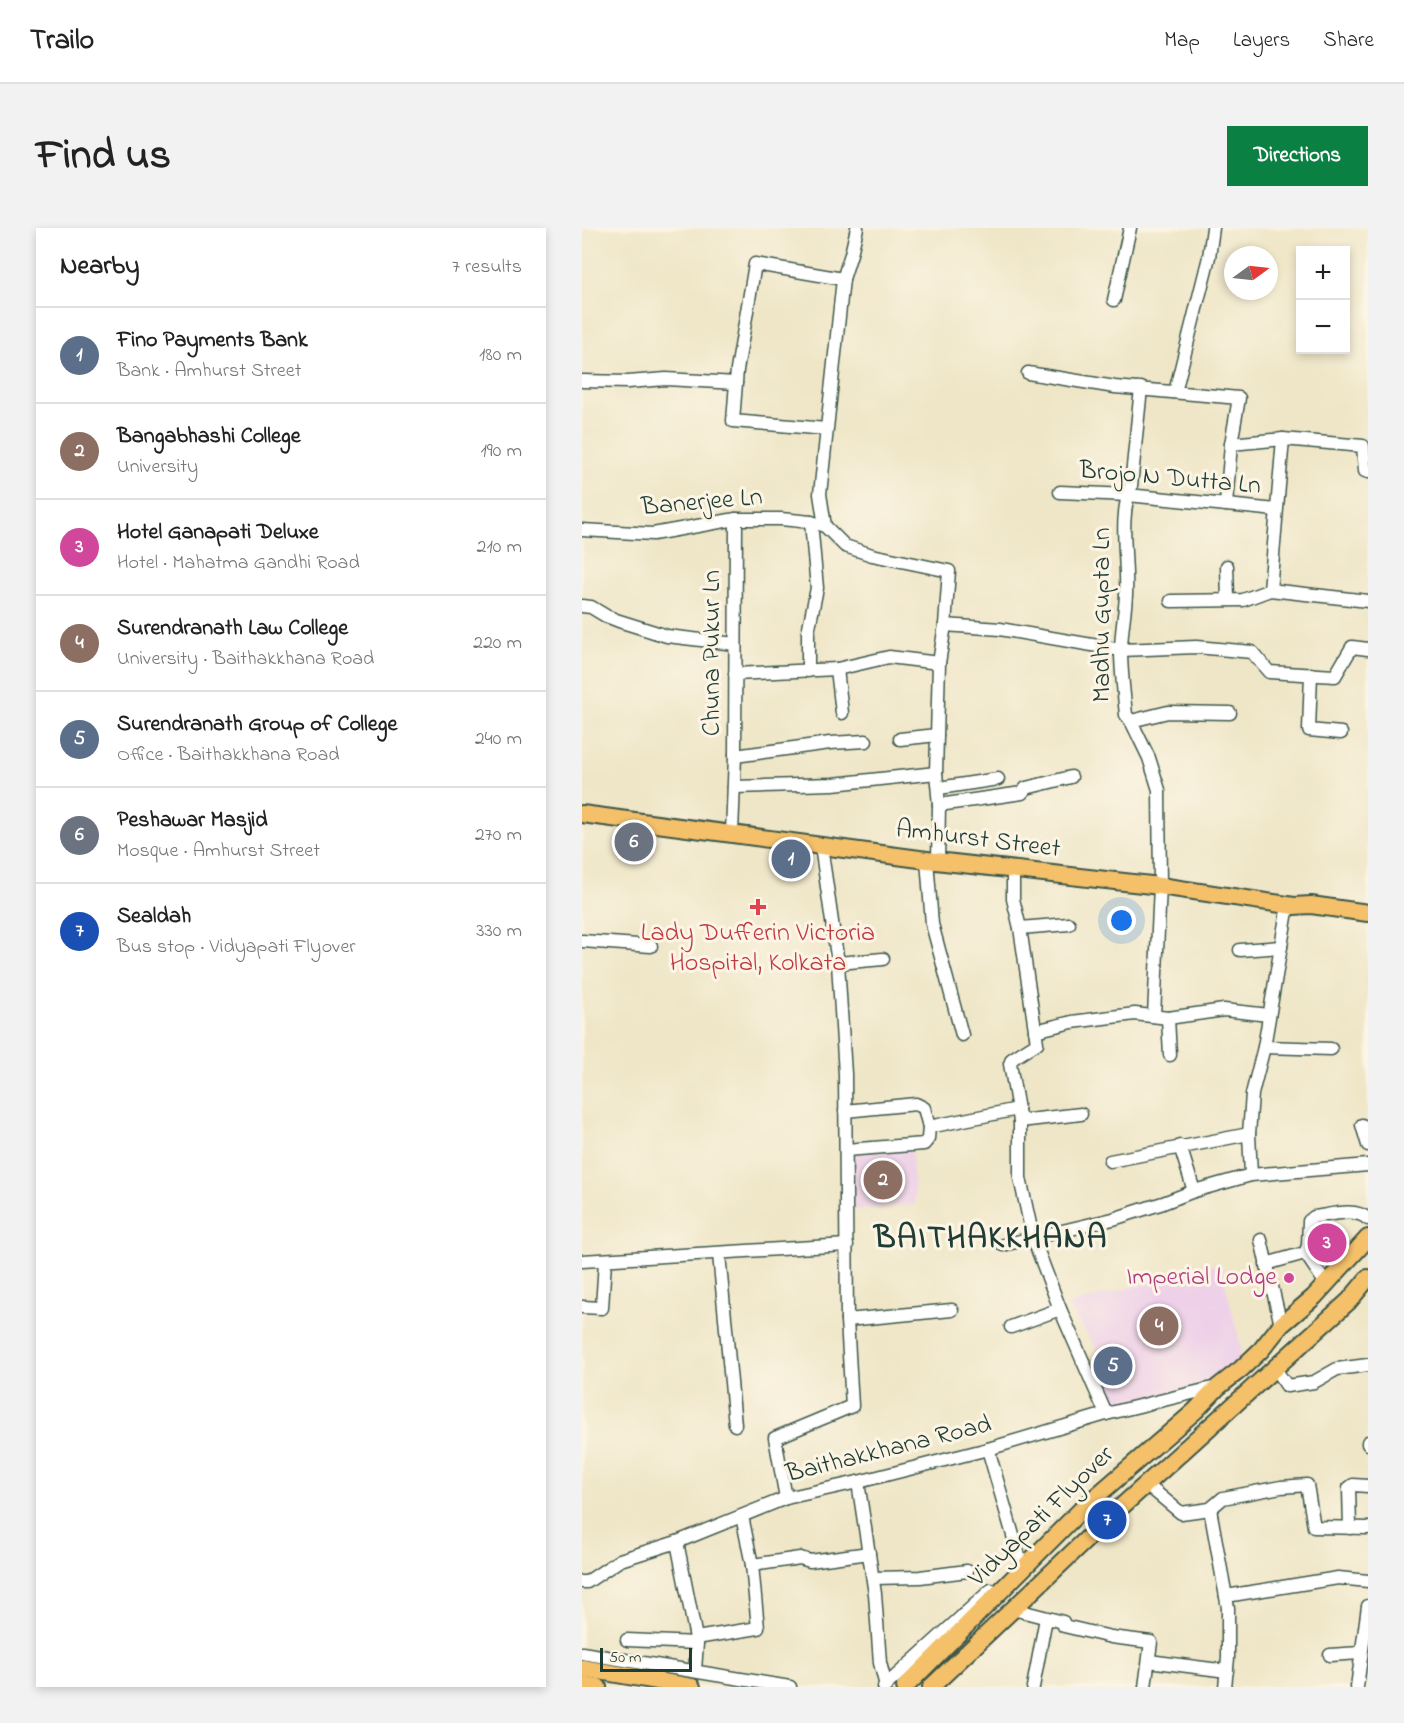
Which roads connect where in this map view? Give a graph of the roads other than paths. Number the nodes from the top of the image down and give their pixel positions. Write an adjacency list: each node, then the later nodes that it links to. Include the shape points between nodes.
1 (857, 228): 4 (street)
2 (1130, 228): 5 (street)
3 (1213, 228): 10 (street)
4 (843, 279): 8 (street, via 755,264); 11 (street)
5 (1114, 300)
6 (1028, 373): 9 (street)
7 (582, 381): 8 (street)
8 (736, 383): 11 (street, via 733,421)
9 (1141, 388): 10 (street); 16 (street, Madhu Gupta Ln)
10 (1175, 392): 13 (street, via 1239,398)
11 (826, 429): 21 (street, via 820,494)
12 (1282, 439): 13 (street); 14 (street, via 1363,446); 18 (street)
13 (1231, 444): 17 (street)
14 (1368, 472)
15 (1060, 492): 16 (street, Brojo N Dutta Ln)
16 (1128, 495): 17 (street, Brojo N Dutta Ln); 32 (street, Madhu Gupta Ln)
17 (1226, 505): 18 (street, Brojo N Dutta Ln)
18 (1276, 510): 24 (street)
19 (736, 519): 20 (street, Banerjee Ln); 22 (street, Banerjee Ln, via 653,534); 30 (street, Chuna Pukur Ln)
20 (811, 522): 21 (street, Banerjee Ln); 35 (street, via 817,588 808,632)
21 (825, 526): 29 (street, via 845,546 949,571)
22 (582, 530)
23 (1227, 566): 25 (street)
24 (1270, 590): 25 (street, via 1243,600); 27 (street)
25 (1228, 599): 26 (street)
26 (1171, 601)
27 (1368, 601)
28 (582, 606): 30 (street, via 667,636)
29 (945, 625): 32 (street, via 1000,629); 33 (street)
30 (735, 644): 36 (street, Chuna Pukur Ln)
31 (1368, 649): 37 (street, via 1352,647 1335,676)
32 (1121, 650): 37 (street, via 1196,647 1252,652 1269,672); 40 (street, Madhu Gupta Ln, via 1126,715)
33 (939, 663): 34 (street, via 889,657); 42 (street)
34 (837, 669): 35 (street); 38 (street)
35 (808, 671): 36 (street)
36 (735, 674): 45 (street, Chuna Pukur Ln)
37 (1311, 674): 41 (street, via 1309,730)
38 (842, 713)
39 (1230, 713): 40 (street, via 1168,712)
40 (1131, 721): 57 (street, Madhu Gupta Ln, via 1159,790)
41 (1341, 733)
42 (937, 735): 43 (street); 46 (street)
43 (900, 739)
44 (866, 741): 45 (street)
45 (735, 756): 49 (street, Chuna Pukur Ln)
46 (936, 774): 49 (street, via 833,784); 50 (street)
47 (1071, 777): 51 (street, via 1026,788 1022,793)
48 (998, 779): 50 (street)
49 (734, 786): 53 (street, Chuna Pukur Ln)
50 (939, 788): 51 (street)
51 (939, 805): 55 (street)
52 (582, 814): 53 (main road, Amhurst Street)
53 (732, 833): 54 (main road, Amhurst Street)
54 (821, 846): 55 (main road, Amhurst Street); 67 (street)
55 (933, 861): 56 (main road, Amhurst Street); 72 (street, via 932,924)
56 (1013, 869): 57 (main road, Amhurst Street); 61 (street, via 1013,899)
57 (1160, 886): 58 (main road, Amhurst Street); 69 (street, Madhu Gupta Ln)
58 (1288, 905): 59 (main road, Amhurst Street); 64 (street)
59 (1368, 913)
60 (1069, 924): 61 (street)
61 (1020, 928): 71 (street)
62 (582, 941): 63 (street)
63 (651, 946)
64 (1281, 947): 65 (street); 68 (street)
65 (1240, 950)
66 (883, 959): 67 (street)
67 (838, 963): 76 (street)
68 (1269, 1015): 70 (street, via 1224,1010); 73 (street)
69 (1155, 1016): 70 (street); 71 (street, via 1135,1014 1083,1020)
70 (1168, 1018): 75 (street)
71 (1035, 1031): 78 (street, via 1037,1043 1010,1064)
72 (962, 1035)
73 (1264, 1047): 74 (street); 81 (street, via 1252,1094)
74 (1331, 1049)
75 (1170, 1055)
76 (845, 1111): 80 (street, via 916,1104 924,1108); 84 (street)
77 (1082, 1114): 78 (street)
78 (1019, 1115): 80 (street); 90 (street, via 1020,1178)
79 (1362, 1125): 82 (street)
80 (929, 1127): 84 (street, via 924,1144)
81 (1249, 1134): 83 (street); 87 (street)
82 (1368, 1145)
83 (1180, 1146): 85 (street); 88 (street)
84 (846, 1150): 93 (street)
85 (1110, 1161)
86 (1368, 1165): 87 (street)
87 (1251, 1175): 88 (street)
88 (1194, 1191): 90 (street, via 1113,1219)
89 (1368, 1219): 95 (street, via 1355,1212 1314,1217 1309,1221)
90 (1032, 1238): 94 (street); 103 (street)
91 (1368, 1238): 101 (main road, Vidyapati Flyover)
92 (1261, 1240): 99 (street)
93 (846, 1245): 96 (street); 105 (street)
94 (1003, 1245)
95 (1305, 1253): 99 (street); 101 (street)
96 (719, 1254): 98 (street); 112 (street)
97 (582, 1261): 98 (street)
98 (605, 1261): 102 (street, via 602,1308)
99 (1266, 1264): 106 (street)
100 (1368, 1278): 108 (main road, Vidyapati Flyover, via 1349,1301)
101 (1326, 1284): 106 (main road, Vidyapati Flyover)
102 (582, 1307)
103 (1060, 1309): 107 (street); 111 (street)
104 (952, 1310): 105 (street)
105 (847, 1320): 118 (street, via 852,1406 775,1438)
106 (1281, 1325): 110 (main road, Vidyapati Flyover, via 1241,1369)
107 (1011, 1326)
108 (1275, 1369): 109 (street, via 1287,1386 1314,1382 1337,1369); 113 (main road, Vidyapati Flyover)
109 (1368, 1369)
110 (1218, 1387): 111 (street, Baithakkhana Road); 119 (street); 119 (main road, Vidyapati Flyover)
111 (1106, 1414): 114 (street, Baithakkhana Road)
112 (735, 1425)
113 (1213, 1429): 117 (street); 150 (main road, Vidyapati Flyover, via 1110,1517)
114 (988, 1449): 115 (street, Baithakkhana Road); 126 (street)
115 (858, 1482): 118 (street, Baithakkhana Road); 125 (street)
116 (1368, 1486): 122 (street, via 1349,1488)
117 (1152, 1489): 120 (street, via 1181,1513); 134 (street)
118 (786, 1498): 121 (street, Baithakkhana Road)
119 (1085, 1506): 126 (street); 149 (main road, Vidyapati Flyover)
120 (1210, 1509): 122 (street, via 1223,1498 1307,1485 1314,1527); 132 (street)
121 (742, 1516): 124 (street, Baithakkhana Road); 127 (street)
122 (1350, 1528): 123 (street)
123 (1368, 1528)
124 (677, 1542): 131 (street, Baithakkhana Road, via 620,1560); 137 (street)
125 (869, 1553): 127 (street); 129 (street)
126 (1021, 1563): 146 (street)
127 (752, 1565): 137 (street, via 758,1628)
128 (968, 1571): 129 (street)
129 (873, 1578): 146 (street)
130 (1368, 1581): 132 (street, via 1338,1578)
131 (582, 1582)
132 (1226, 1596): 143 (street)
133 (1368, 1606): 139 (street)
134 (1017, 1610): 135 (street); 151 (street)
135 (1046, 1618): 141 (street, via 1111,1637 1151,1642); 152 (street)
136 (627, 1640): 137 (street)
137 (696, 1640): 144 (street)
138 (582, 1653): 144 (street)
139 (1360, 1653): 140 (street); 155 (street)
140 (1330, 1654)
141 (1149, 1661): 143 (street); 153 (street)
142 (582, 1668): 144 (main road)
143 (1227, 1671): 154 (street)
144 (693, 1679): 148 (street)
145 (582, 1684): 147 (main road)
146 (885, 1686)
147 (598, 1687)
148 (790, 1687)
149 (905, 1687)
150 (931, 1687)
151 (937, 1687)
152 (1033, 1687)
153 (1145, 1687)
154 (1225, 1687)
155 (1357, 1687)

